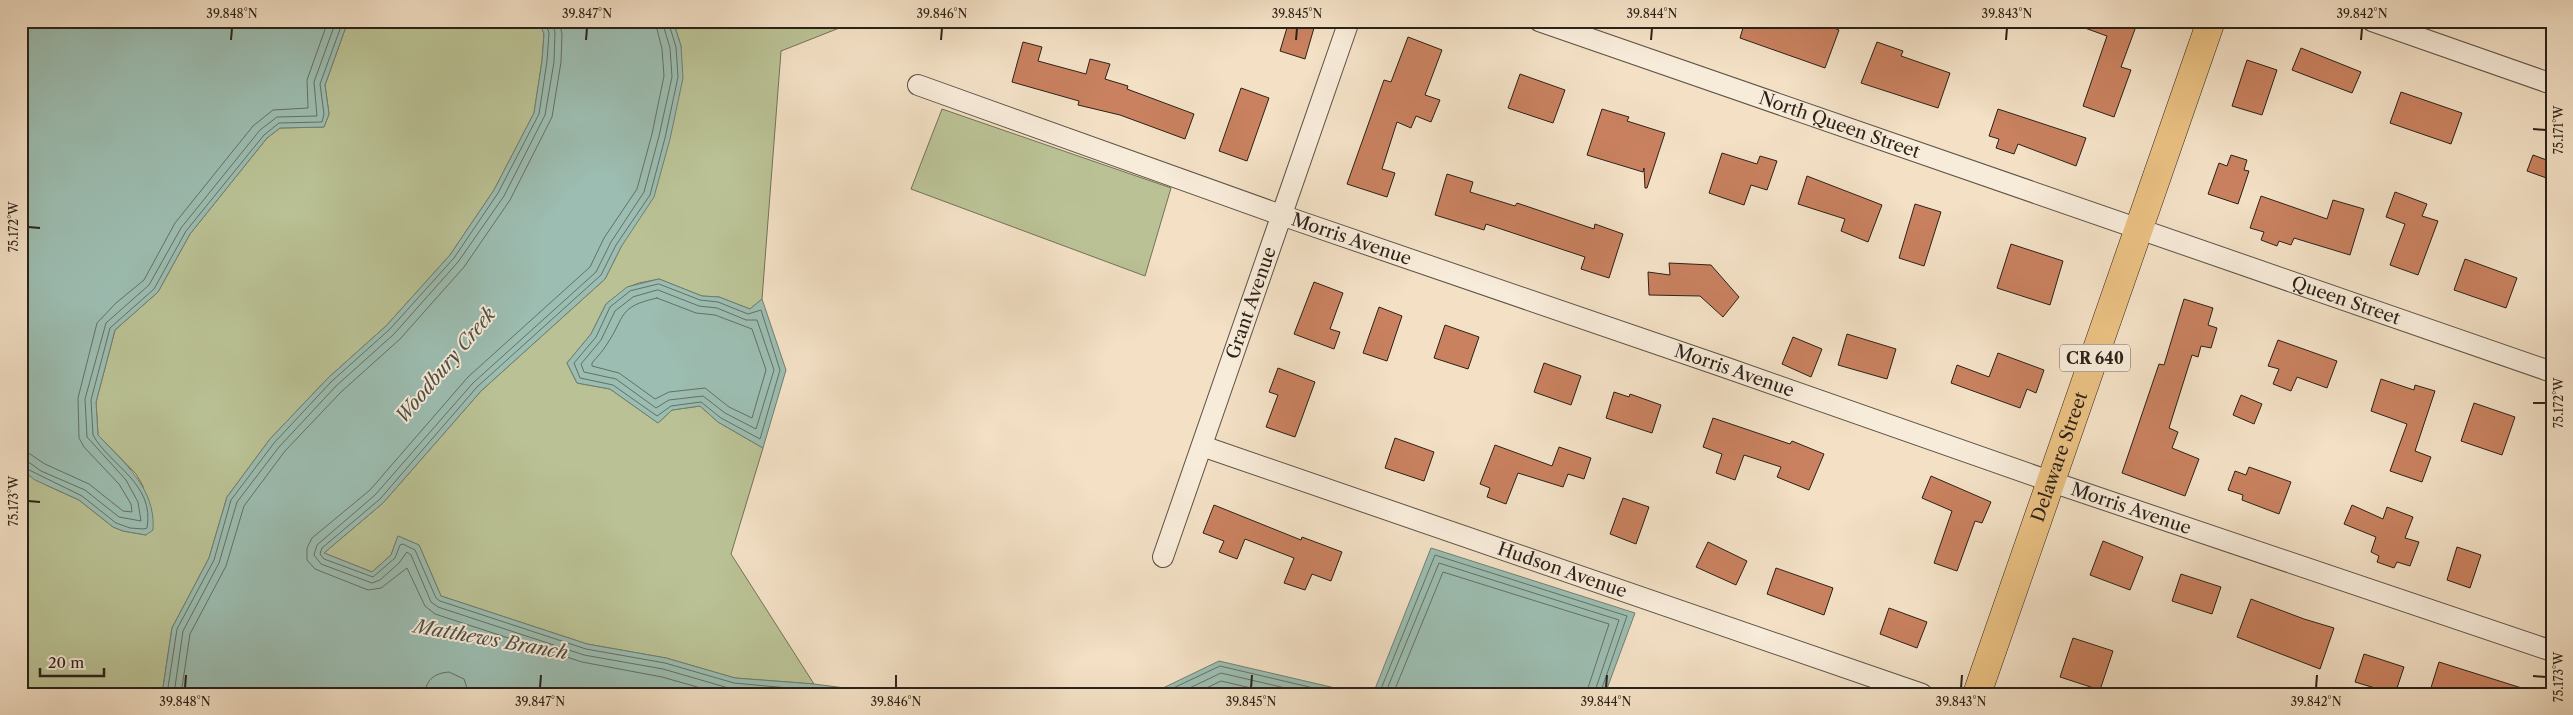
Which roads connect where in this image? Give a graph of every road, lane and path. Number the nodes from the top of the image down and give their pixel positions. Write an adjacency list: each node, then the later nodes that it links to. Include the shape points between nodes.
1 (1349, 21): 7 (street, Grant Avenue)
2 (1539, 21): 8 (street, North Queen Street)
3 (2211, 21): 8 (main road, Delaware Street / CR 640)
4 (2372, 21): 5 (street)
5 (2552, 84)
6 (918, 85): 7 (street, Morris Avenue)
7 (1281, 215): 10 (street, Grant Avenue); 11 (street, Morris Avenue)
8 (2139, 230): 9 (street, Queen Street); 11 (main road, Delaware Street / CR 640)
9 (2552, 372)
10 (1202, 446): 12 (street, Grant Avenue); 14 (street, Hudson Avenue)
11 (2052, 482): 13 (street, Morris Avenue); 15 (main road, Delaware Street / CR 640)
12 (1162, 557)
13 (2552, 651)
14 (1922, 694)
15 (1977, 694)

